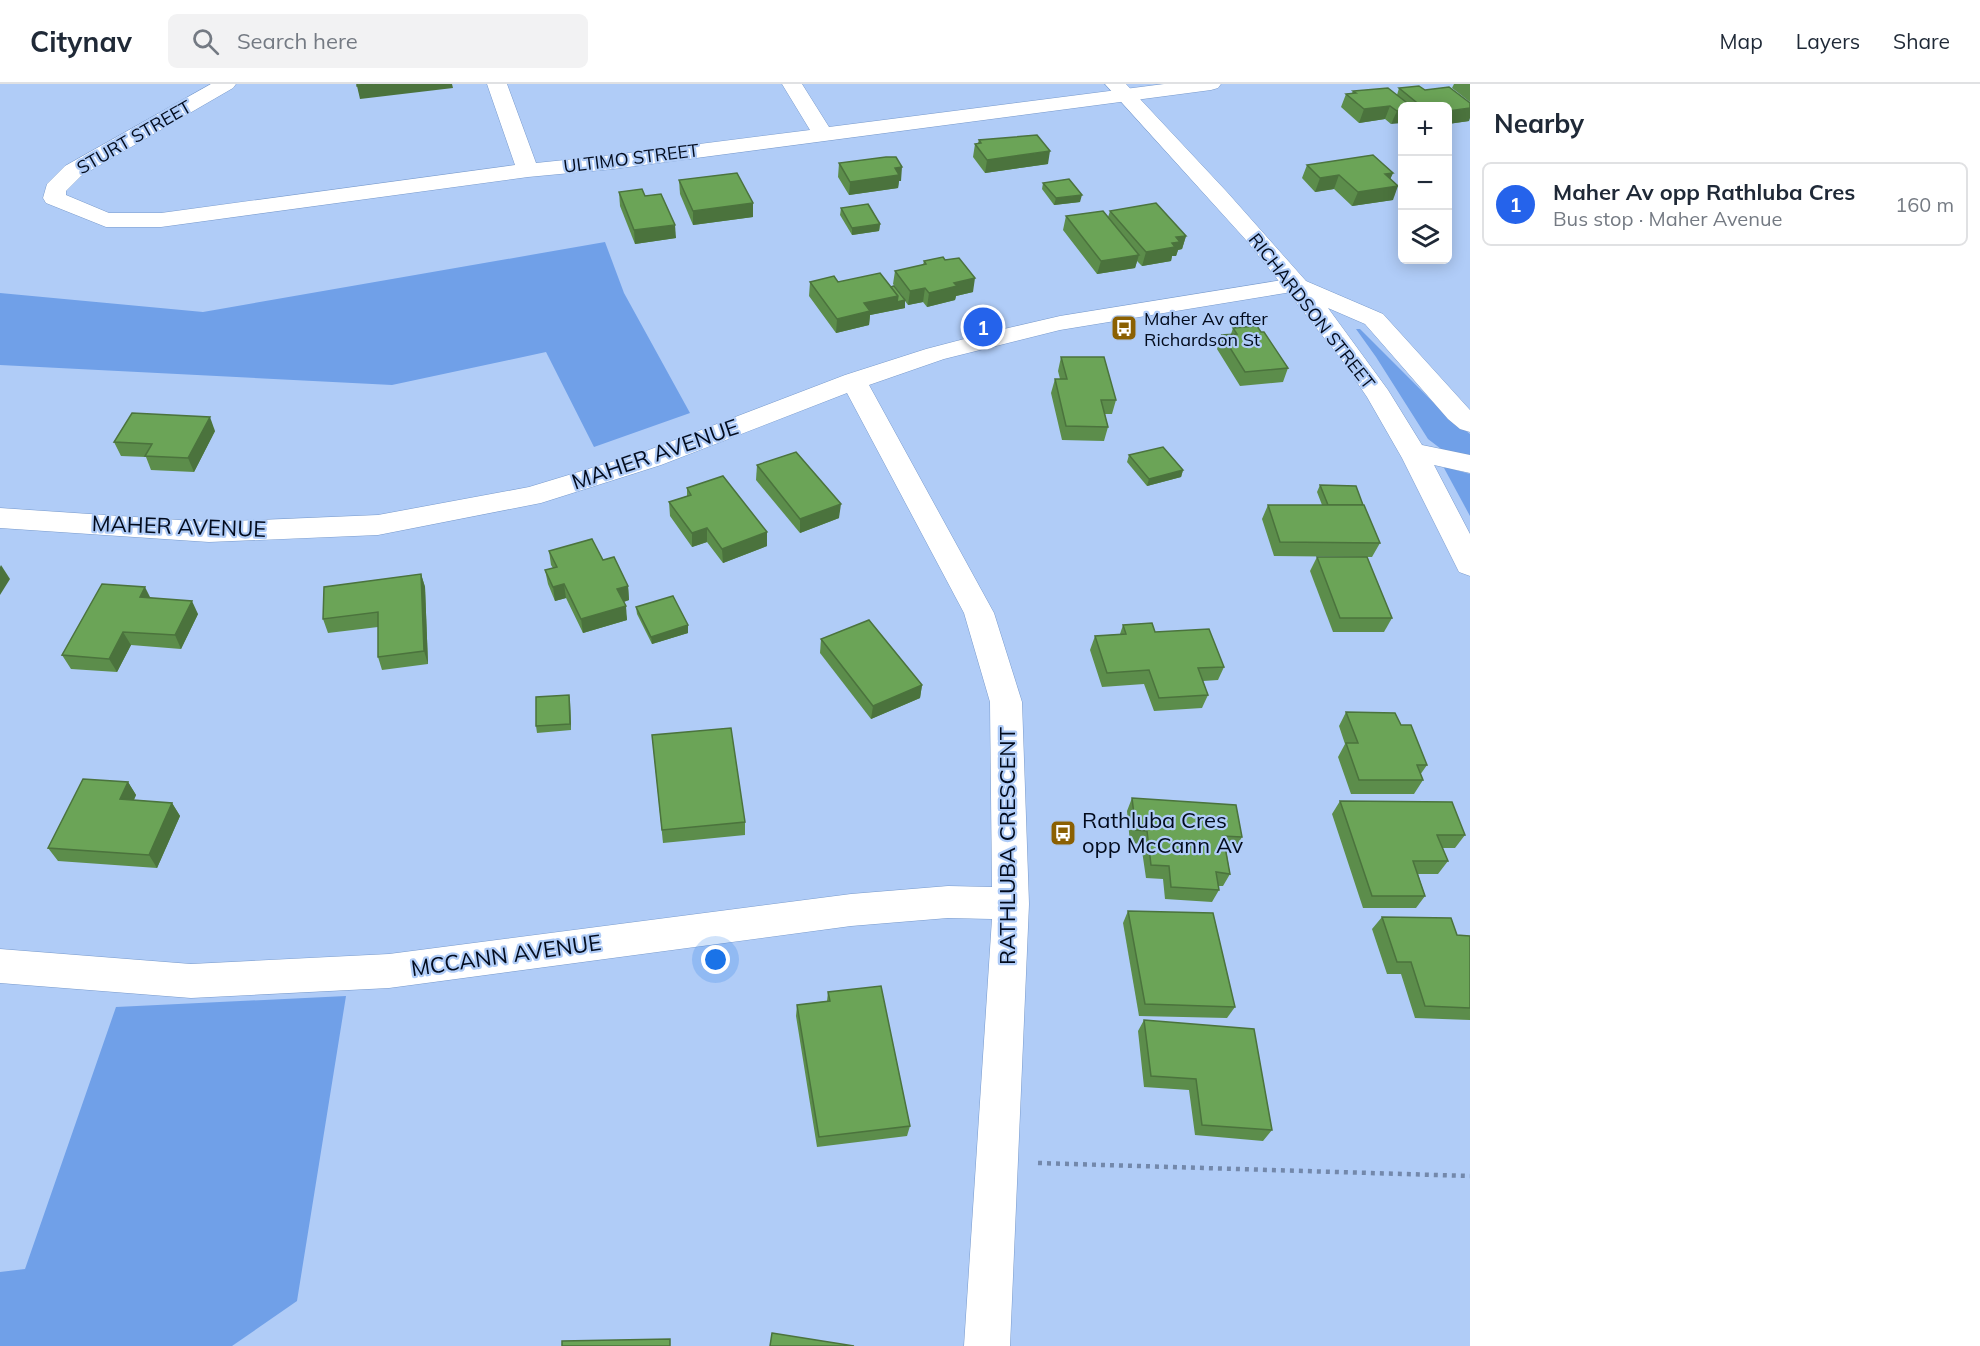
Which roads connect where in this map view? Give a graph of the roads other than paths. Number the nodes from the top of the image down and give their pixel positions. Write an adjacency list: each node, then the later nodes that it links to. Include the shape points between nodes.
1 (226, 84): 8 (street, STURT STREET, via 73,171 55,189)
2 (497, 84): 7 (street)
3 (792, 84): 6 (street)
4 (1211, 84): 5 (street, ULTIMO STREET)
5 (1120, 89): 6 (street, ULTIMO STREET); 9 (street, RICHARDSON STREET)
6 (823, 134): 7 (street, ULTIMO STREET)
7 (528, 170): 8 (street, ULTIMO STREET, via 161,220 106,220)
8 (54, 198)
9 (1296, 285): 10 (street, MAHER AVENUE, via 1060,323 935,354); 11 (street, via 1374,319); 12 (street, RICHARDSON STREET, via 1379,396)
10 (854, 381): 14 (street, MAHER AVENUE, via 651,459 531,496 378,525 209,532); 16 (street, RATHLUBA CRESCENT, via 979,614 1006,702)
11 (1470, 423)
12 (1413, 452): 13 (street); 15 (street, RICHARDSON STREET)
13 (1470, 464)
14 (0, 518)
15 (1470, 565)
16 (1011, 904): 17 (street, MCCANN AVENUE, via 948,902 851,910 389,971 190,981); 18 (street, RATHLUBA CRESCENT)
17 (0, 966)
18 (987, 1346)

